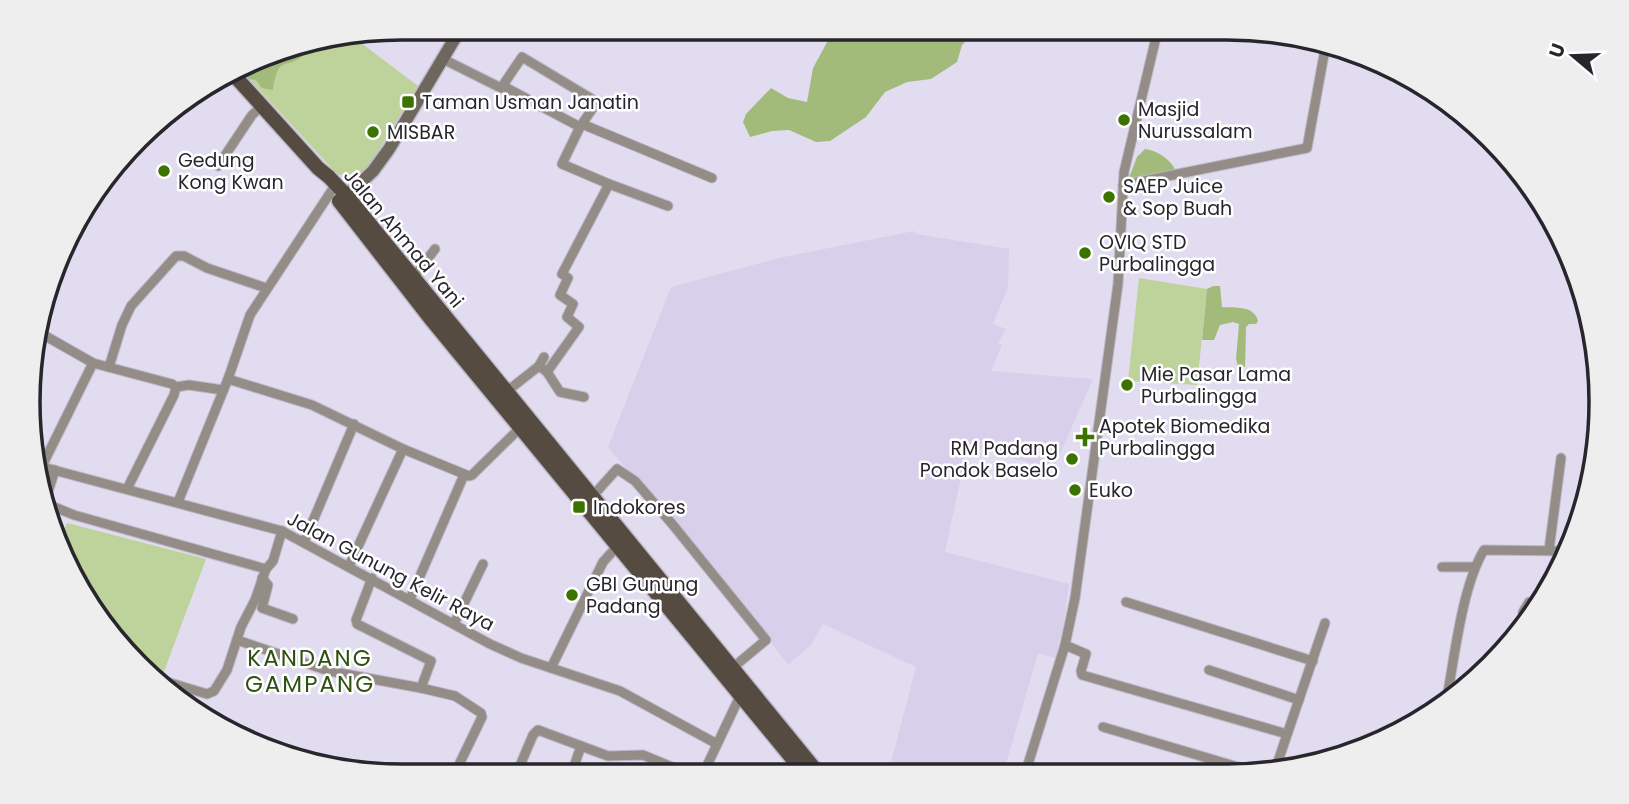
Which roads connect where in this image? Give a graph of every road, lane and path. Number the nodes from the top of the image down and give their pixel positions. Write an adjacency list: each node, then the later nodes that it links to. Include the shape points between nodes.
1 (454, 40): 4 (street)
2 (1156, 40): 12 (street)
3 (1324, 54): 12 (street, via 1307,148)
4 (443, 59): 6 (street); 13 (street, via 373,171)
5 (238, 80): 7 (main road, Jalan Ahmad Yani)
6 (503, 86): 8 (street); 8 (street, via 523,57 596,101)
7 (262, 106): 9 (street); 13 (main road, Jalan Ahmad Yani)
8 (581, 126): 10 (street); 11 (street, via 562,166)
9 (218, 166)
10 (712, 178)
11 (609, 184): 14 (street); 22 (street, via 562,274 568,278 560,295 573,304 567,317 579,327)
12 (1123, 185): 58 (street, via 1118,284)
13 (338, 193): 16 (main road, Jalan Ahmad Yani); 17 (street); 28 (main road, Jalan Ahmad Yani)
14 (668, 205)
15 (435, 249): 16 (street)
16 (413, 278): 26 (main road, Jalan Ahmad Yani)
17 (266, 289): 21 (street, via 176,256 127,313); 23 (street, via 244,328)
18 (46, 336): 20 (street)
19 (544, 357): 22 (street)
20 (93, 363): 21 (street); 31 (street)
21 (109, 367): 24 (street)
22 (543, 369): 26 (street); 27 (street, via 560,392)
23 (228, 379): 25 (street); 29 (street, via 291,398)
24 (176, 387): 25 (street); 37 (street)
25 (223, 390): 39 (street)
26 (506, 391): 28 (main road, Jalan Ahmad Yani)
27 (584, 397)
28 (524, 423): 35 (street, via 472,475); 38 (main road, Jalan Ahmad Yani)
29 (354, 425): 30 (street); 42 (street)
30 (403, 449): 35 (street); 47 (street)
31 (44, 455)
32 (1561, 458): 44 (street)
33 (46, 467): 34 (street, Jalan Gunung Kelir Raya)
34 (55, 470): 36 (street); 37 (street, Jalan Gunung Kelir Raya)
35 (464, 475): 52 (street)
36 (50, 485)
37 (127, 489): 39 (street, Jalan Gunung Kelir Raya)
38 (583, 495): 43 (main road, Jalan Ahmad Yani); 62 (street, via 617,469 635,481 693,549 766,640)
39 (178, 502): 41 (street, Jalan Gunung Kelir Raya)
40 (56, 508): 50 (street)
41 (287, 534): 42 (street, Jalan Gunung Kelir Raya); 50 (street)
42 (304, 542): 47 (street, Jalan Gunung Kelir Raya)
43 (621, 542): 60 (street, via 603,562); 62 (main road, Jalan Ahmad Yani)
44 (1549, 550): 45 (street); 49 (street, via 1483,550)
45 (1556, 550)
46 (484, 564): 56 (street)
47 (349, 566): 51 (street, Jalan Gunung Kelir Raya)
48 (1441, 567): 49 (street)
49 (1475, 567): 64 (street)
50 (265, 578): 54 (street, via 263,609); 57 (street)
51 (372, 578): 52 (street, Jalan Gunung Kelir Raya); 65 (street, via 357,624 431,661)
52 (410, 599): 56 (street, Jalan Gunung Kelir Raya)
53 (1126, 601): 59 (street)
54 (293, 619)
55 (1325, 623): 59 (street)
56 (454, 624): 60 (street, Jalan Gunung Kelir Raya)
57 (240, 641): 63 (street, via 211,693); 65 (street, via 329,671)
58 (1065, 645): 69 (street, via 1086,654 1082,675); 80 (street)
59 (1313, 662): 67 (street)
60 (551, 668): 70 (street, Jalan Gunung Kelir Raya, via 620,691)
61 (1209, 670): 67 (street)
62 (727, 672): 66 (main road, Jalan Ahmad Yani); 79 (main road, Jalan Ahmad Yani)
63 (175, 684)
64 (1450, 687)
65 (421, 688): 73 (street, via 458,697 480,711 482,718)
66 (740, 696): 70 (street); 78 (main road, Jalan Ahmad Yani)
67 (1299, 700): 69 (street)
68 (1103, 726): 81 (street)
69 (1287, 734): 72 (street)
70 (717, 744): 77 (street)
71 (581, 746): 74 (street, via 536,730); 75 (street); 76 (street, via 608,756 643,755)
72 (1279, 760)
73 (459, 764)
74 (521, 764)
75 (575, 764)
76 (665, 764)
77 (708, 764)
78 (797, 764)
79 (810, 764)
80 (1028, 764)
81 (1228, 764)

